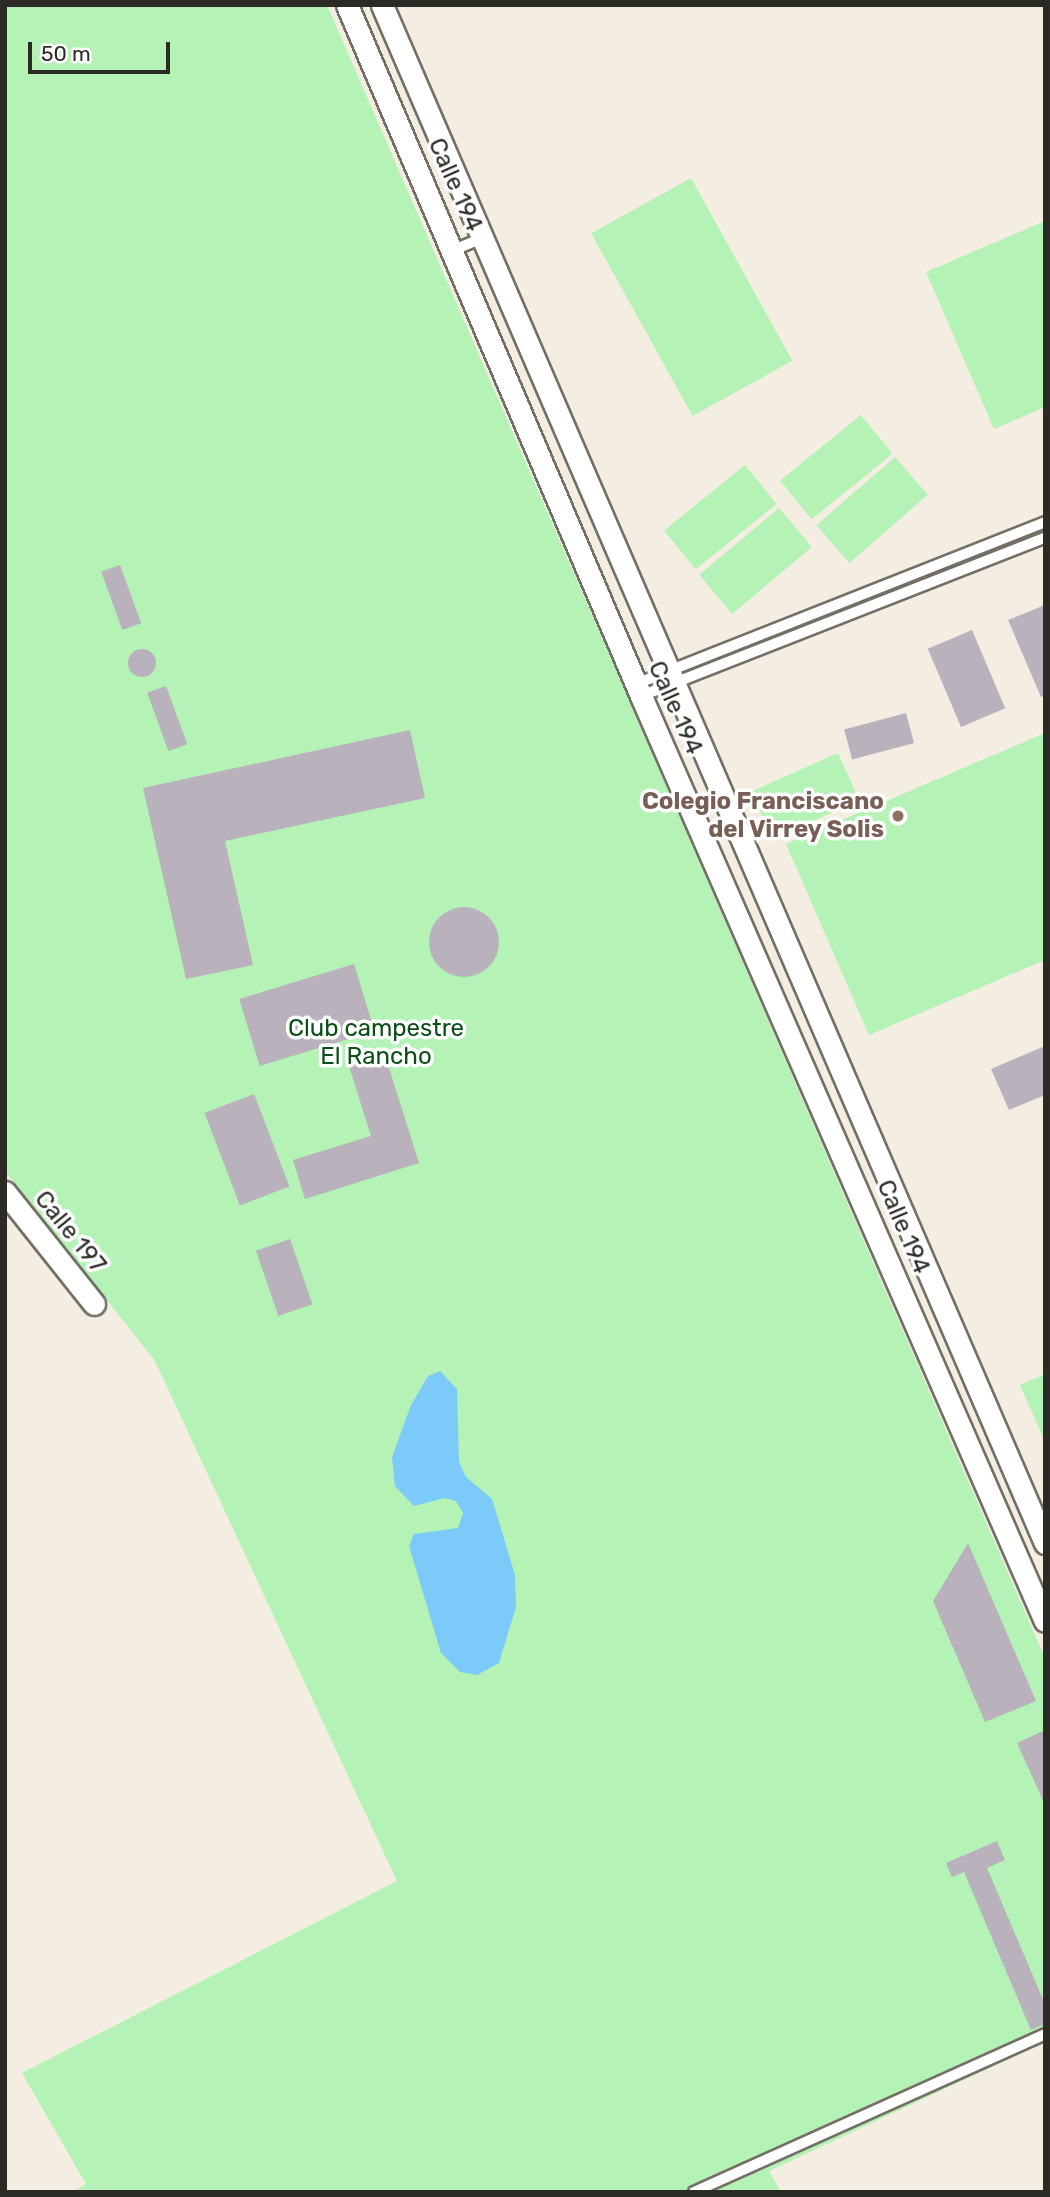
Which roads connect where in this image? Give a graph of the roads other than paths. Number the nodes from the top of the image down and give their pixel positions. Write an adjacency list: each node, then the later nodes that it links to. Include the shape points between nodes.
1 (347, 5): 4 (street, Calle 194)
2 (382, 5): 3 (street, Calle 194)
3 (484, 237): 4 (lane); 7 (street, Calle 194)
4 (454, 250): 8 (street, Calle 194)
5 (1045, 522): 7 (lane)
6 (1045, 538): 7 (lane)
7 (669, 677): 8 (lane); 11 (street, Calle 194)
8 (638, 690): 12 (street, Calle 194)
9 (5, 1192): 10 (street, Calle 197)
10 (94, 1304)
11 (1045, 1543)
12 (1045, 1621)
13 (1045, 2034): 14 (lane)
14 (694, 2192)

